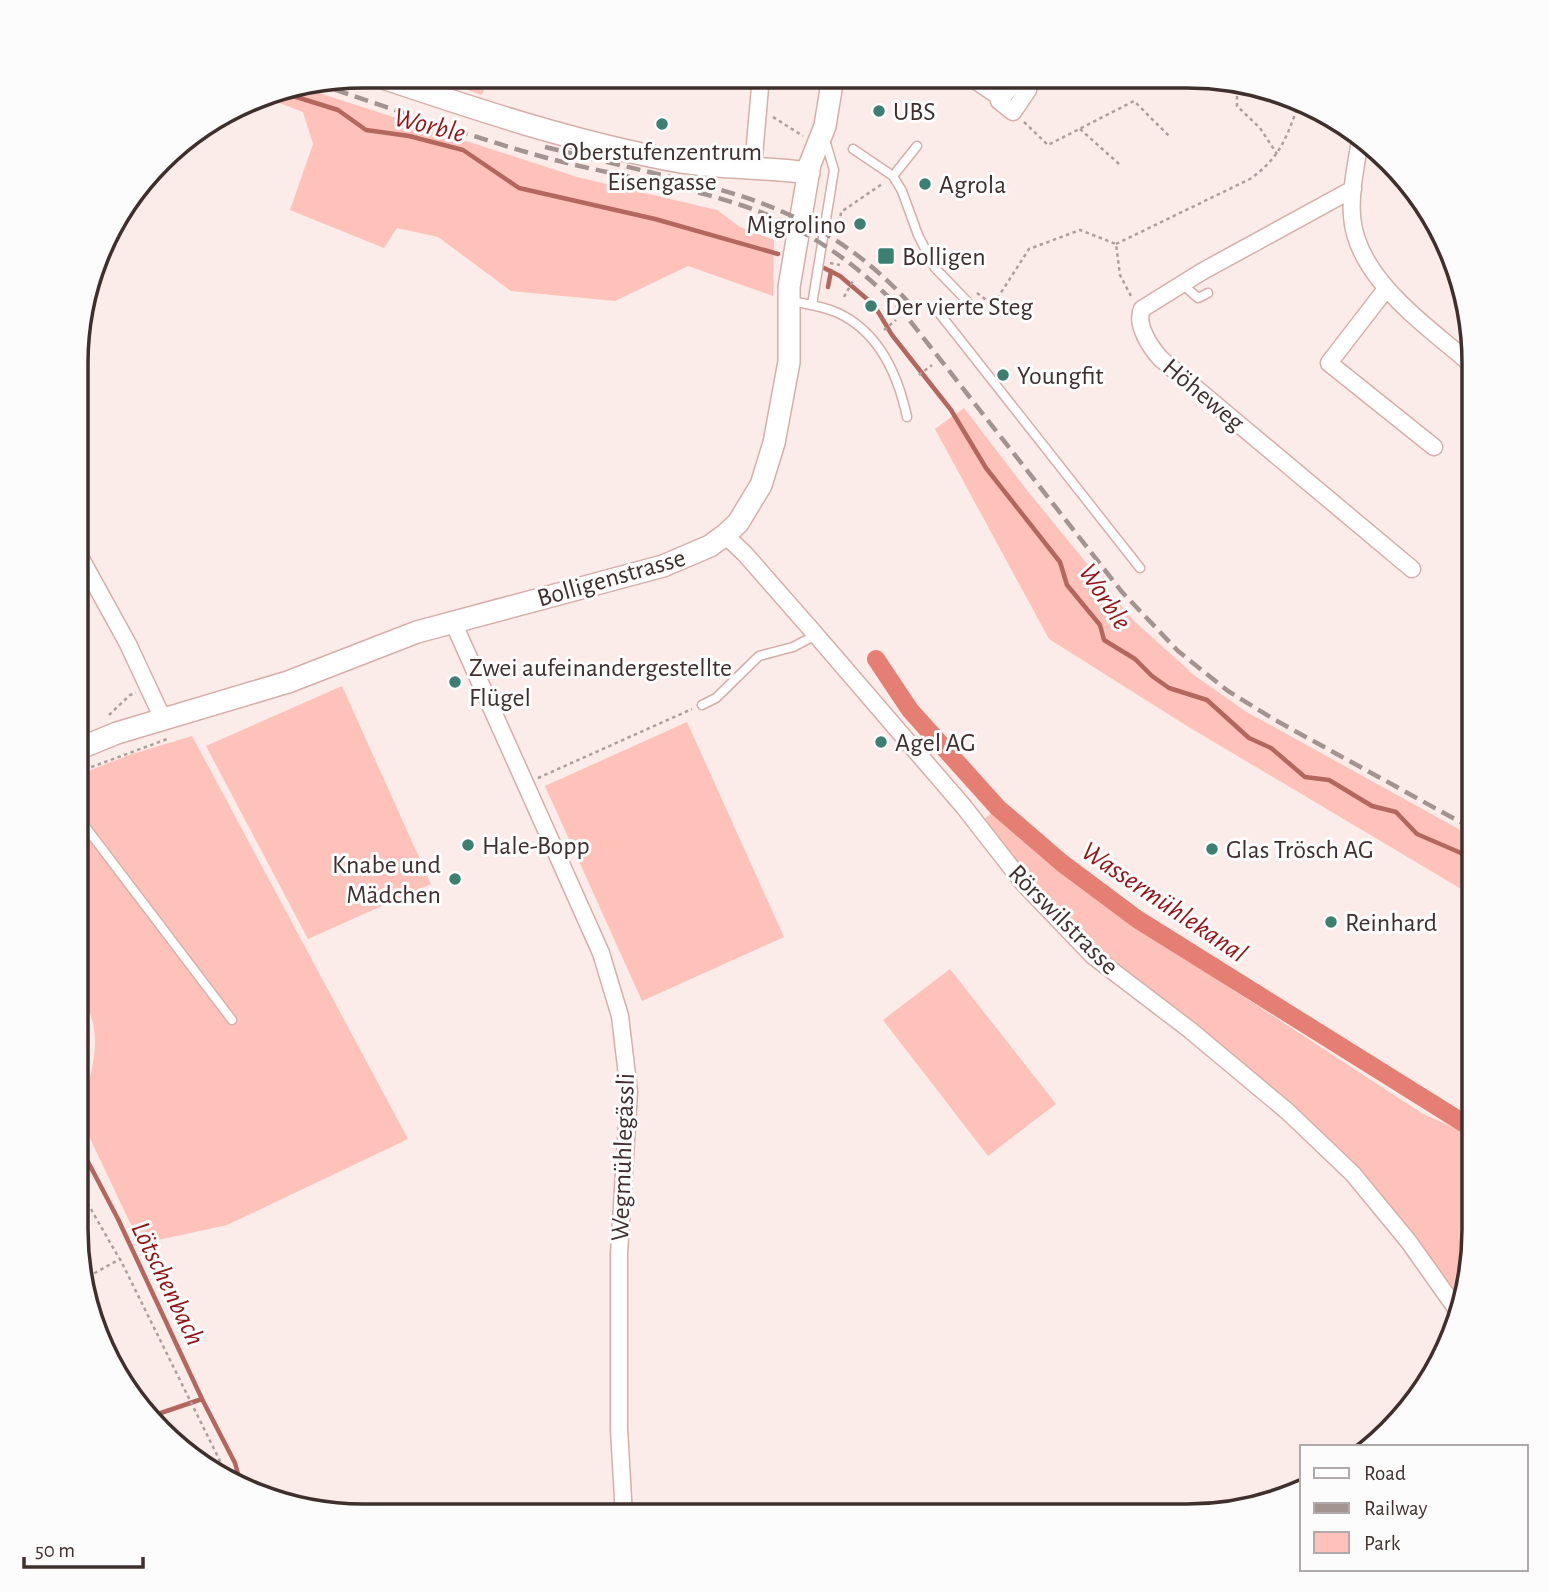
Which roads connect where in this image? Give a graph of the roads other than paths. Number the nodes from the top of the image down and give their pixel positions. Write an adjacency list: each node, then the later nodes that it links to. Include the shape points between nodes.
1 (414, 88): 12 (main road, via 581,140 685,163)
2 (759, 88): 12 (street)
3 (829, 88): 8 (main road, Bolligenstrasse)
4 (986, 88): 7 (street)
5 (1010, 88): 7 (street)
6 (1025, 88): 7 (street, via 1028,90 1013,112)
7 (1001, 99)
8 (814, 136): 13 (main road, Bolligenstrasse); 21 (lane, via 834,170)
9 (917, 146): 14 (lane)
10 (1359, 148): 15 (street)
11 (853, 149): 14 (lane)
12 (753, 167): 13 (main road)
13 (809, 173): 19 (main road, Bolligenstrasse)
14 (893, 176): 20 (lane, via 935,268)
15 (1353, 189): 16 (street, Höheweg); 17 (street, via 1352,216 1361,251)
16 (1182, 284): 18 (lane, via 1198,298); 28 (street, Höheweg, via 1140,312 1154,352)
17 (1386, 289): 23 (street); 25 (street, via 1329,363)
18 (1208, 293)
19 (788, 300): 21 (lane); 26 (main road, Bolligenstrasse, via 789,362 770,459 751,504)
20 (967, 302)
21 (812, 305): 24 (lane, via 847,318 880,350 893,370)
22 (936, 309): 27 (lane)
23 (1462, 356)
24 (907, 417)
25 (1434, 447)
26 (725, 535): 30 (main road, Bolligenstrasse, via 663,566); 31 (street, Rörswilstrasse)
27 (1140, 568)
28 (1412, 569)
29 (88, 571): 33 (street)
30 (453, 622): 33 (main road, Bolligenstrasse, via 288,682); 38 (street, Wegmühlegässli, via 601,953 620,1016 629,1092 620,1254)
31 (816, 635): 32 (lane, via 759,656 716,698); 37 (street, Rörswilstrasse, via 1024,884 1093,956 1287,1111 1353,1174)
32 (702, 705)
33 (163, 719): 34 (main road, Bolligenstrasse)
34 (88, 745)
35 (88, 830): 36 (lane)
36 (232, 1020)
37 (1452, 1302)
38 (623, 1504)

